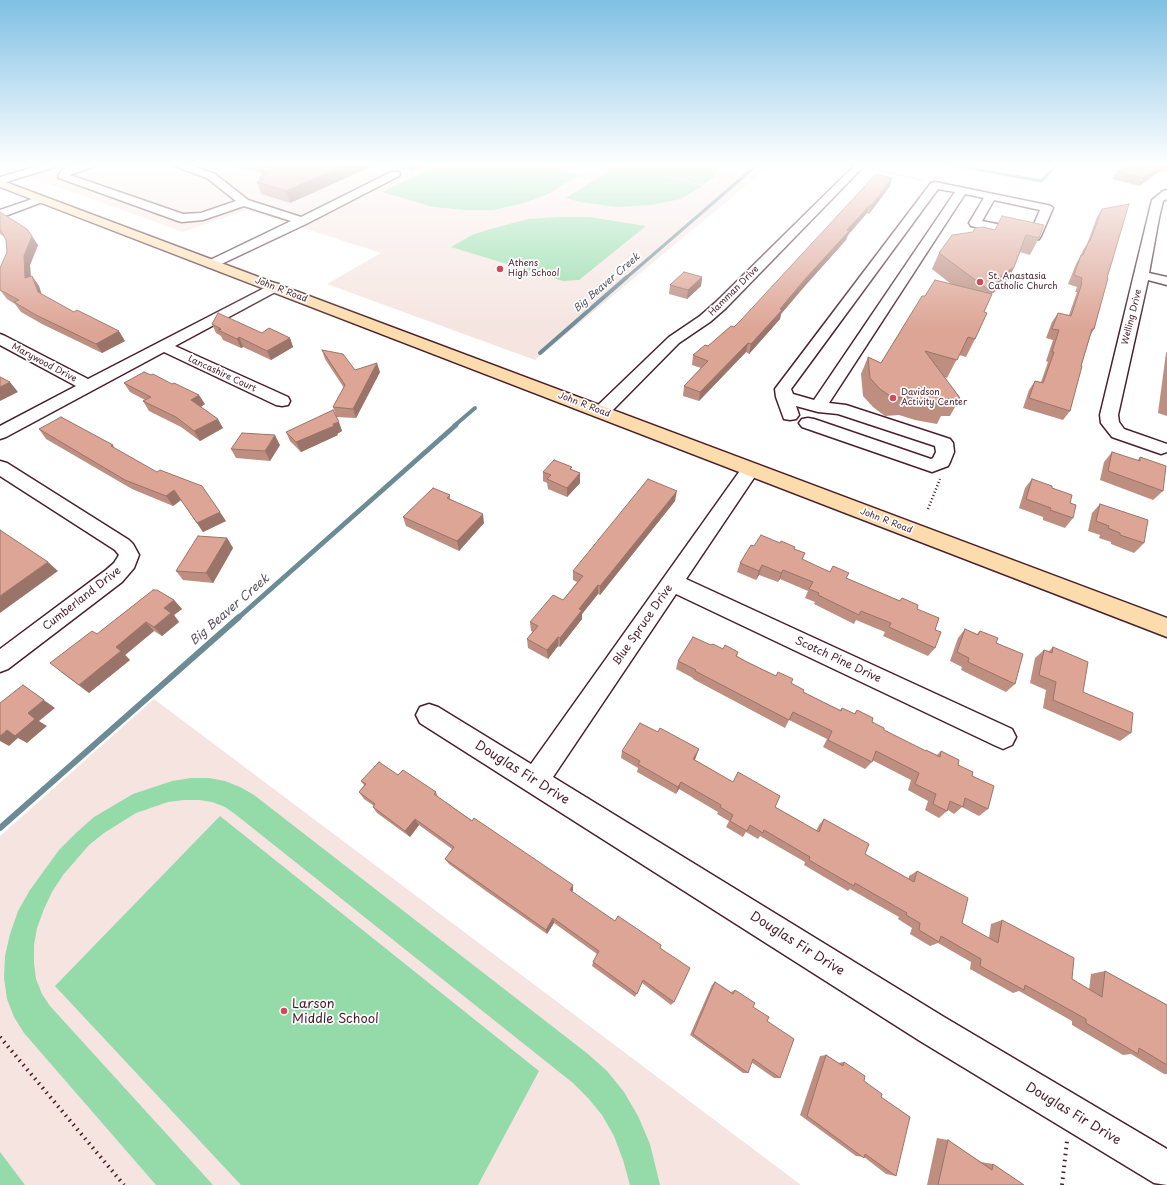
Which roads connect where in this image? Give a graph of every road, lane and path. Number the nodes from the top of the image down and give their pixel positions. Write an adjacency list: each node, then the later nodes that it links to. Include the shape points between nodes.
1 (96, 219): 16 (main road, John R Road)
2 (297, 219): 10 (street)
3 (305, 219): 10 (street)
4 (810, 219): 28 (street, Hamman Drive, via 721,305 674,340)
5 (910, 219): 12 (street)
6 (942, 219): 14 (street)
7 (977, 219): 11 (street)
8 (1042, 219): 11 (street, via 1035,236)
9 (1153, 219): 18 (street, Welling Drive)
10 (302, 221): 16 (street)
11 (975, 223): 13 (street)
12 (904, 227): 14 (street); 17 (street)
13 (966, 234)
14 (932, 235): 15 (street); 17 (street)
15 (947, 240)
16 (213, 264): 20 (main road, John R Road)
17 (892, 267): 22 (street); 22 (street)
18 (1142, 275): 19 (street); 32 (street, Welling Drive, via 1110,423 1113,429 1126,437)
19 (1167, 281)
20 (274, 287): 23 (street); 28 (main road, John R Road)
21 (0, 339): 24 (street, Marywood Drive)
22 (841, 341): 25 (street, via 783,389); 27 (street)
23 (163, 346): 24 (street); 26 (street, Lancashire Court)
24 (88, 386): 31 (street)
25 (784, 397): 27 (street); 29 (street)
26 (282, 401)
27 (818, 407): 33 (street, via 840,408 944,444 945,452)
28 (601, 412): 35 (main road, John R Road)
29 (790, 415)
30 (808, 423): 33 (street, via 932,466)
31 (0, 433)
32 (1161, 448)
33 (941, 462): 36 (path, via 945,469)
34 (0, 467): 39 (street, Cumberland Drive, via 122,544 129,555 125,566 114,576)
35 (751, 469): 37 (street, Blue Spruce Drive); 38 (main road, John R Road)
36 (928, 509)
37 (672, 582): 41 (street, Scotch Pine Drive); 42 (street, Blue Spruce Drive)
38 (1167, 628)
39 (0, 662)
40 (429, 715): 42 (street, Douglas Fir Drive)
41 (1003, 737)
42 (535, 780): 45 (street, Douglas Fir Drive, via 932,1029)
43 (0, 1037): 46 (path)
44 (1068, 1134): 47 (path)
45 (1167, 1170)
46 (124, 1185)
47 (1062, 1185)

